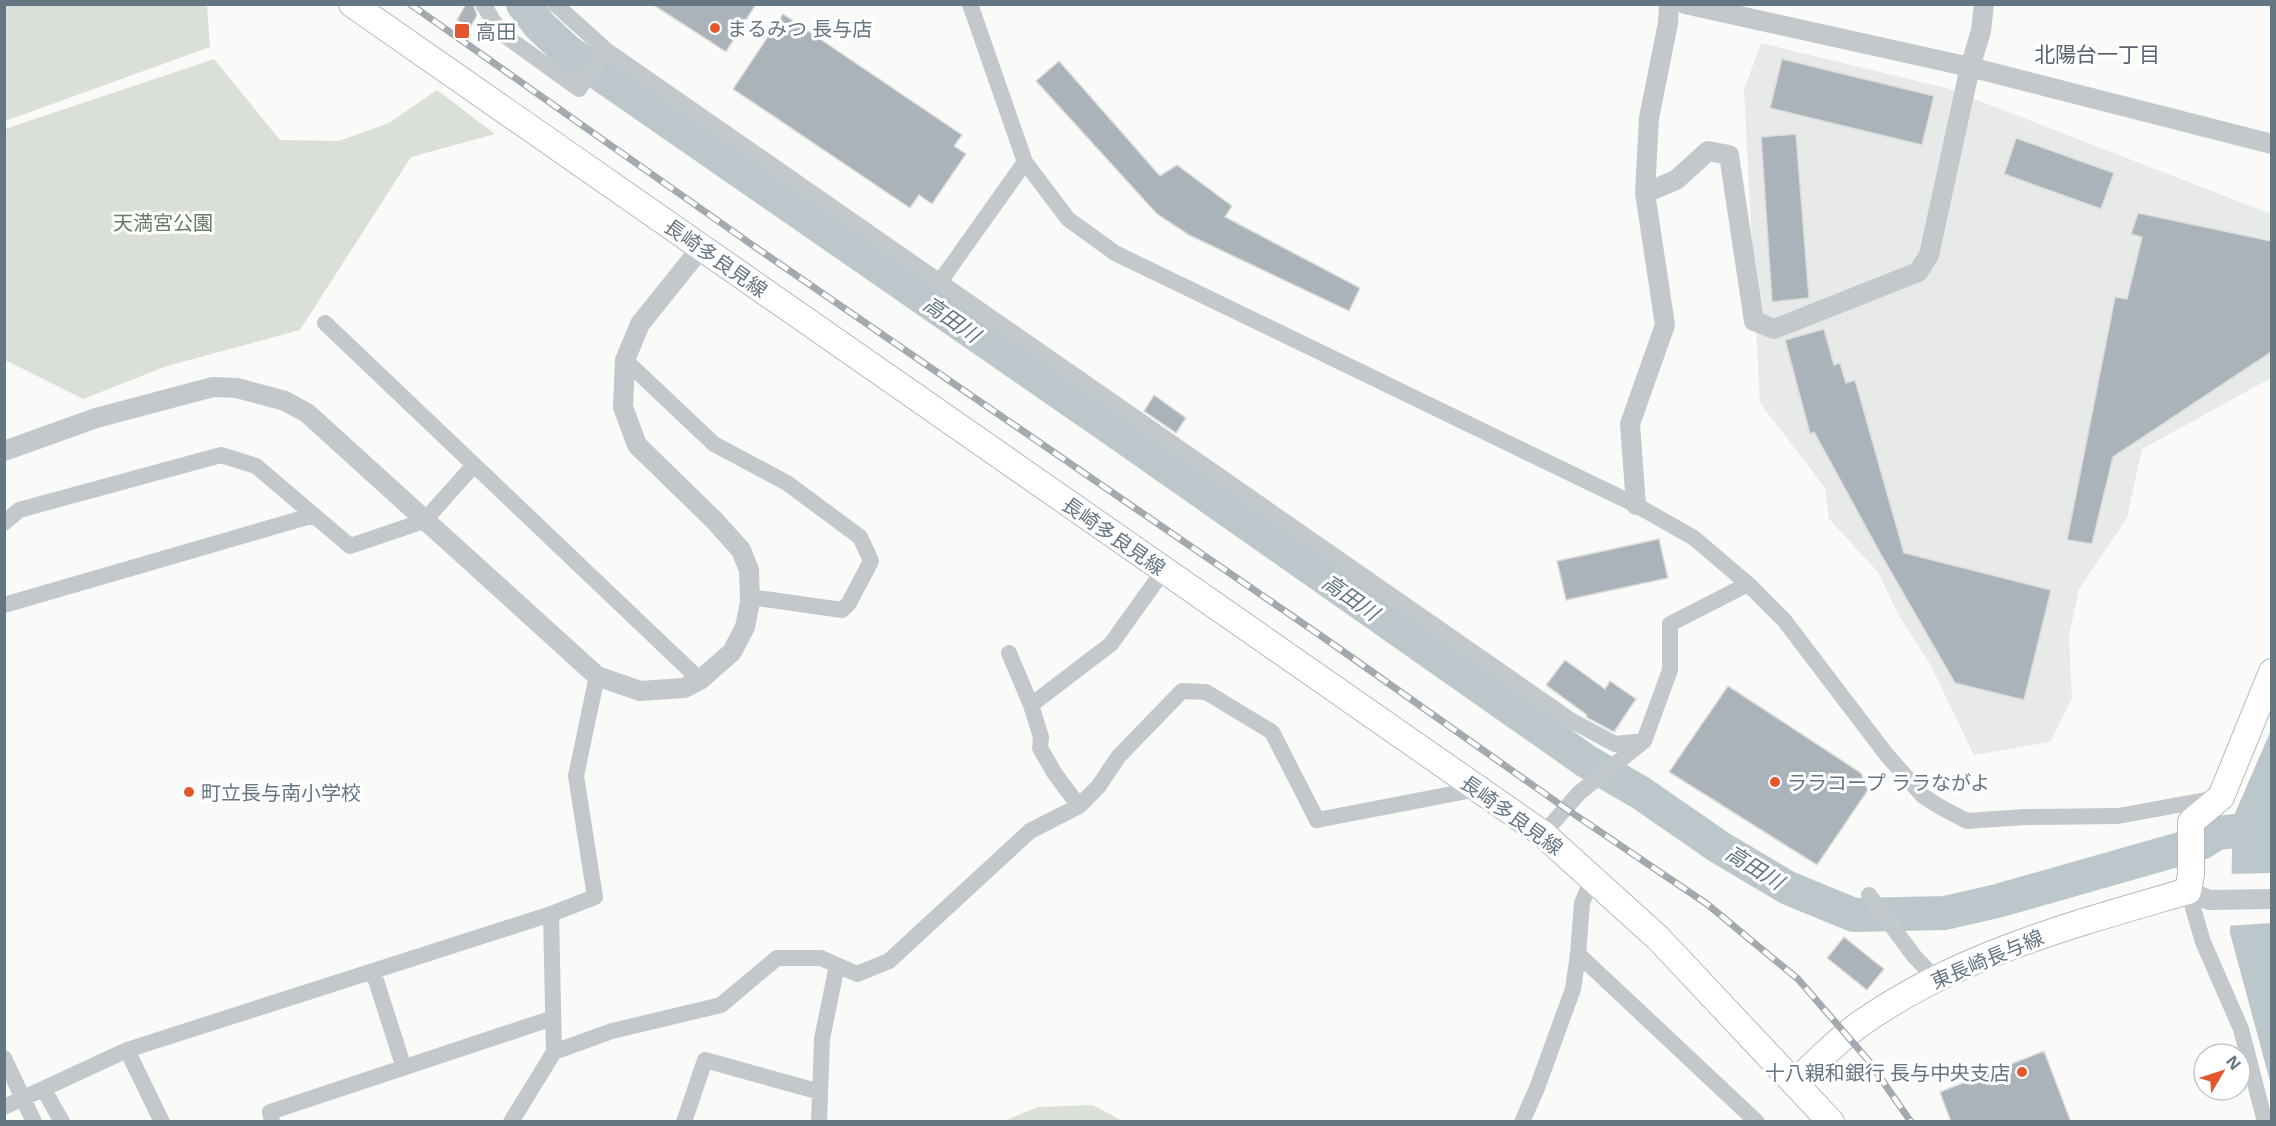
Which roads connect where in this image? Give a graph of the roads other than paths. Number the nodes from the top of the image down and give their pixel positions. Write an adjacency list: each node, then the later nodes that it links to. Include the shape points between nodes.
1 (351, 4): 13 (main road, 長崎多良見線)
2 (483, 4): 8 (street, via 500,32 579,89)
3 (555, 4): 8 (street)
4 (970, 4): 11 (street)
5 (1669, 4): 12 (street, via 1649,118)
6 (1685, 4): 9 (street)
7 (1984, 4): 9 (street)
8 (606, 50): 14 (street)
9 (1970, 67): 10 (street); 12 (street, via 1929,255 1918,272 1774,329 1754,321 1729,155 1708,151 1677,180)
10 (2271, 144)
11 (1025, 162): 14 (street); 19 (street, via 1068,219 1115,253)
12 (1645, 194): 19 (street, via 1665,325 1630,424)
13 (701, 248): 16 (street, via 640,324); 23 (main road, 長崎多良見線)
14 (939, 284): 32 (street, via 1572,721 1615,744)
15 (325, 323): 18 (street)
16 (625, 360): 25 (street, via 623,407 637,445 741,550 749,570); 25 (street, via 714,444 787,483 860,537 871,561 842,610)
17 (4, 451): 21 (street, via 96,418 213,387 237,388 285,401 307,413)
18 (474, 465): 21 (street); 30 (street)
19 (1636, 505): 24 (street, via 1694,538)
20 (315, 515): 21 (street, via 350,546); 22 (street, via 256,466 221,455 19,510); 26 (street)
21 (424, 521): 29 (street)
22 (4, 523)
23 (1164, 570): 31 (street, via 1111,644); 33 (main road, 長崎多良見線)
24 (1748, 584): 32 (street, via 1670,624 1670,670); 34 (street, via 1784,620 1886,754 1923,796 1967,821 2118,816)
25 (750, 597): 30 (street, via 745,627 732,652)
26 (4, 605)
27 (1009, 653): 31 (street)
28 (2271, 672): 34 (main road)
29 (597, 676): 30 (street, via 640,691 684,688); 41 (street, via 576,776 596,897)
30 (700, 680)
31 (1031, 705): 35 (street, via 1041,737 1040,748)
32 (1644, 741): 36 (street, via 1586,788)
33 (1478, 789): 35 (street, via 1317,820 1272,732 1206,692 1182,690 1119,756); 36 (main road, 長崎多良見線)
34 (2220, 797): 38 (main road, via 2191,822)
35 (1079, 806): 43 (street, via 1030,831 889,962 857,974)
36 (1543, 834): 37 (main road, 長崎多良見線)
37 (1592, 879): 42 (street, via 1582,903); 51 (main road, 長崎多良見線, via 1658,938)
38 (2196, 889): 40 (street); 45 (main road, 東長崎長与線, via 2060,929); 66 (street, via 2203,942 2241,1029)
39 (1870, 895): 45 (street)
40 (2271, 899)
41 (551, 914): 44 (street); 46 (street)
42 (1578, 954): 63 (street, via 1573,989); 64 (street)
43 (837, 965): 48 (street, via 821,958 777,958 722,1005 612,1031); 53 (street, via 822,1039)
44 (373, 971): 47 (street); 50 (street)
45 (1935, 978): 51 (main road, 東長崎長与線, via 1859,1024)
46 (553, 1018): 48 (street); 50 (street)
47 (127, 1050): 52 (street); 58 (street)
48 (554, 1052): 60 (street)
49 (4, 1058): 54 (street)
50 (404, 1068): 59 (street, via 270,1112)
51 (1795, 1082): 65 (main road, 長崎多良見線)
52 (44, 1090): 54 (street); 57 (street)
53 (820, 1092): 61 (street, via 705,1060); 62 (street)
54 (23, 1100): 55 (street); 56 (street)
55 (4, 1107)
56 (34, 1122)
57 (62, 1122)
58 (162, 1122)
59 (272, 1122)
60 (511, 1122)
61 (684, 1122)
62 (819, 1122)
63 (1522, 1122)
64 (1757, 1122)
65 (1831, 1122)
66 (2265, 1122)

